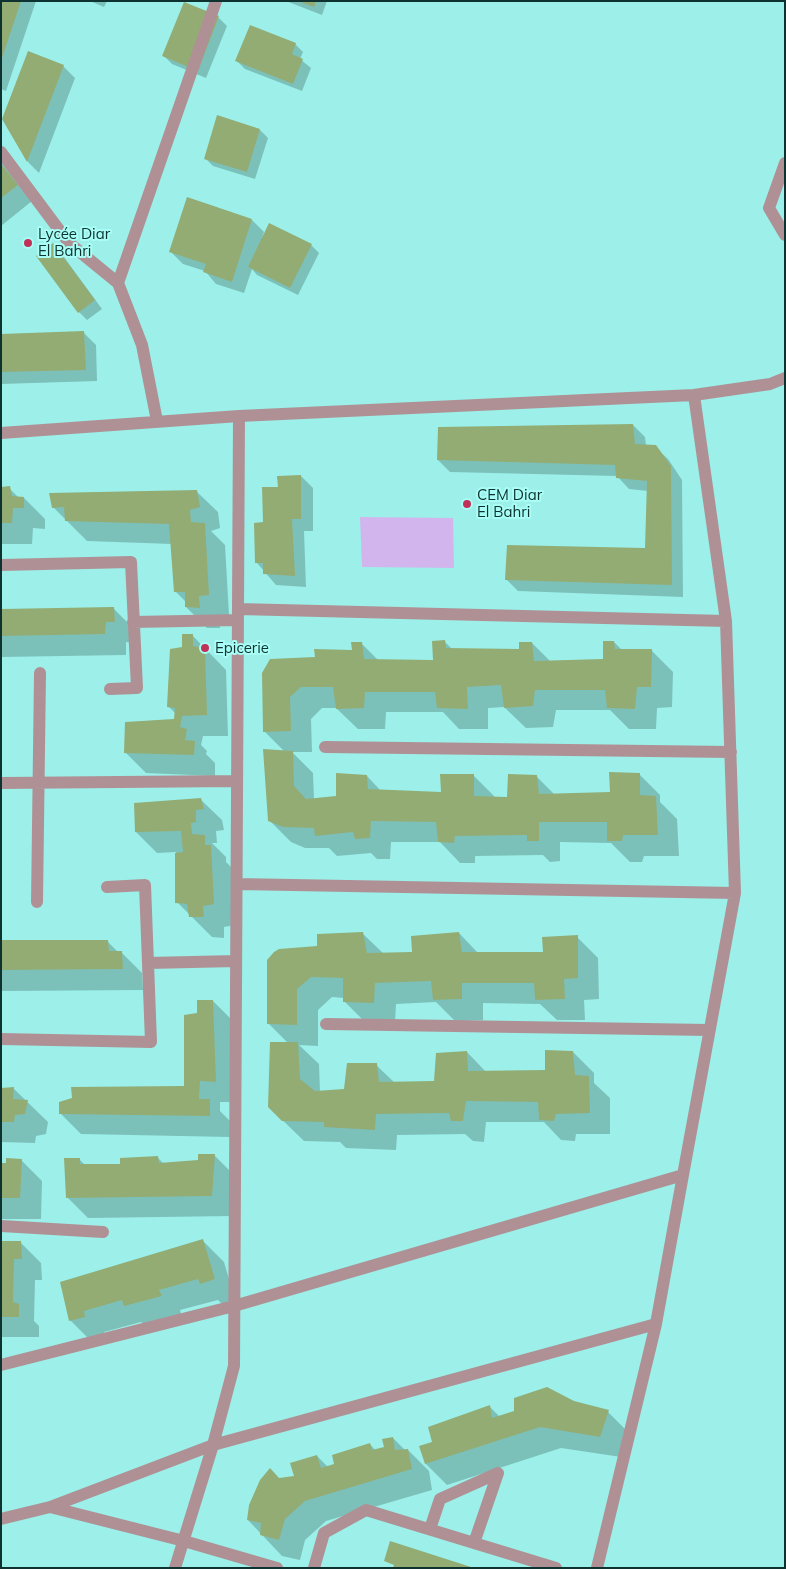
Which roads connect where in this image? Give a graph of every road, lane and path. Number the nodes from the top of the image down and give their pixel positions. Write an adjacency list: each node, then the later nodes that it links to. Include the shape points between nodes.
1 (216, 1): 5 (street)
2 (1, 152): 5 (street, via 69,243)
3 (785, 163): 4 (street, via 769,208)
4 (785, 235)
5 (118, 283): 9 (street, via 142,344)
6 (785, 378): 7 (street, via 770,384)
7 (694, 395): 8 (street); 13 (street)
8 (239, 416): 9 (street); 12 (street)
9 (157, 421): 10 (street)
10 (1, 433)
11 (1, 565): 14 (street, via 131,562)
12 (238, 615): 13 (street); 14 (street); 19 (street)
13 (726, 621): 18 (street)
14 (133, 622): 16 (street, via 137,688)
15 (40, 674): 21 (street)
16 (110, 689)
17 (325, 747): 18 (street)
18 (731, 752): 24 (street)
19 (237, 781): 21 (street); 22 (street)
20 (1, 783): 21 (street)
21 (39, 783): 25 (street)
22 (237, 884): 24 (street); 26 (street)
23 (107, 887): 27 (street, via 145,885)
24 (735, 893): 29 (street)
25 (37, 902)
26 (236, 961): 27 (street); 34 (street)
27 (148, 963): 30 (street, via 150,1042)
28 (326, 1024): 29 (street)
29 (709, 1030): 31 (street)
30 (1, 1039)
31 (683, 1175): 34 (street); 35 (street)
32 (1, 1226): 33 (street)
33 (103, 1232)
34 (234, 1306): 36 (street); 37 (street, via 234,1366)
35 (656, 1324): 37 (street); 47 (street)
36 (1, 1366)
37 (213, 1445): 38 (street); 41 (street)
38 (50, 1507): 39 (street); 41 (street)
39 (1, 1519)
40 (430, 1529): 42 (street); 42 (street, via 440,1498 498,1473); 45 (street, via 366,1510 324,1533)
41 (184, 1541): 43 (street); 44 (street)
42 (474, 1543): 46 (street)
43 (175, 1568)
44 (277, 1568)
45 (314, 1568)
46 (556, 1568)
47 (597, 1568)

